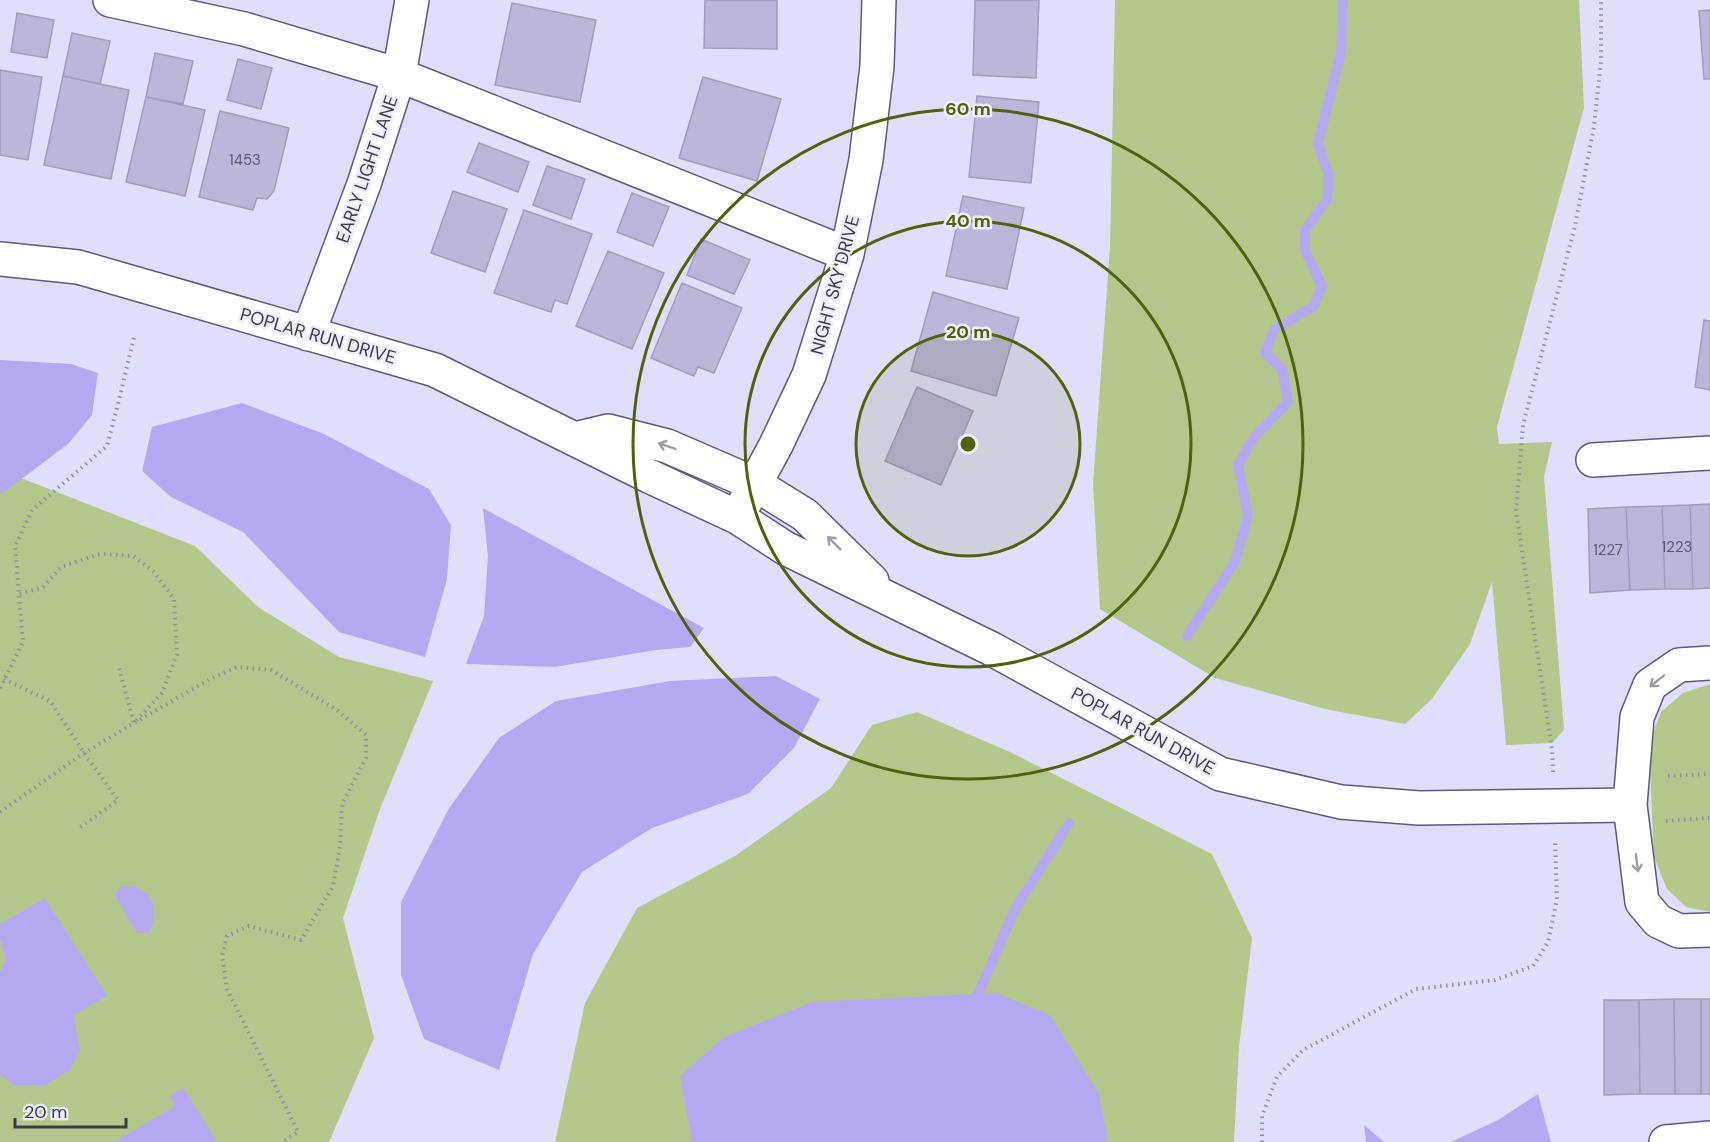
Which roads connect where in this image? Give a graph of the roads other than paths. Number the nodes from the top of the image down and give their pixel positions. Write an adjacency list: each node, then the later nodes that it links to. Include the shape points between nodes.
1 (110, 0): 4 (street, via 244,29)
2 (412, 0): 4 (street, EARLY LIGHT LANE)
3 (879, 0): 6 (street, NIGHT SKY DRIVE, via 877,66 867,148)
4 (399, 75): 6 (street); 9 (street, EARLY LIGHT LANE, via 364,184)
5 (0, 237): 8 (street, POPLAR RUN DRIVE)
6 (847, 254): 13 (street, NIGHT SKY DRIVE, via 809,375)
7 (0, 259): 8 (street, POPLAR RUN DRIVE)
8 (50, 264): 9 (street, POPLAR RUN DRIVE, via 78,267)
9 (308, 333): 10 (street, POPLAR RUN DRIVE, via 435,370)
10 (575, 439): 13 (street, POPLAR RUN DRIVE, one-way to 10, via 667,446 608,431); 14 (street, POPLAR RUN DRIVE)
11 (1710, 453): 12 (street)
12 (1593, 460)
13 (755, 484): 14 (street, NIGHT SKY DRIVE); 15 (street, POPLAR RUN DRIVE, one-way to 13, via 805,515)
14 (737, 517): 15 (street, POPLAR RUN DRIVE, via 785,548)
15 (890, 599): 17 (street, POPLAR RUN DRIVE, via 992,649 1220,774 1341,802 1419,808)
16 (1710, 663): 17 (street, one-way to 17, via 1679,665 1650,685 1637,717)
17 (1630, 805): 18 (street, one-way to 18, via 1642,902 1658,921 1679,931)
18 (1710, 930)
19 (1710, 1138): 20 (street)
20 (1666, 1142)

